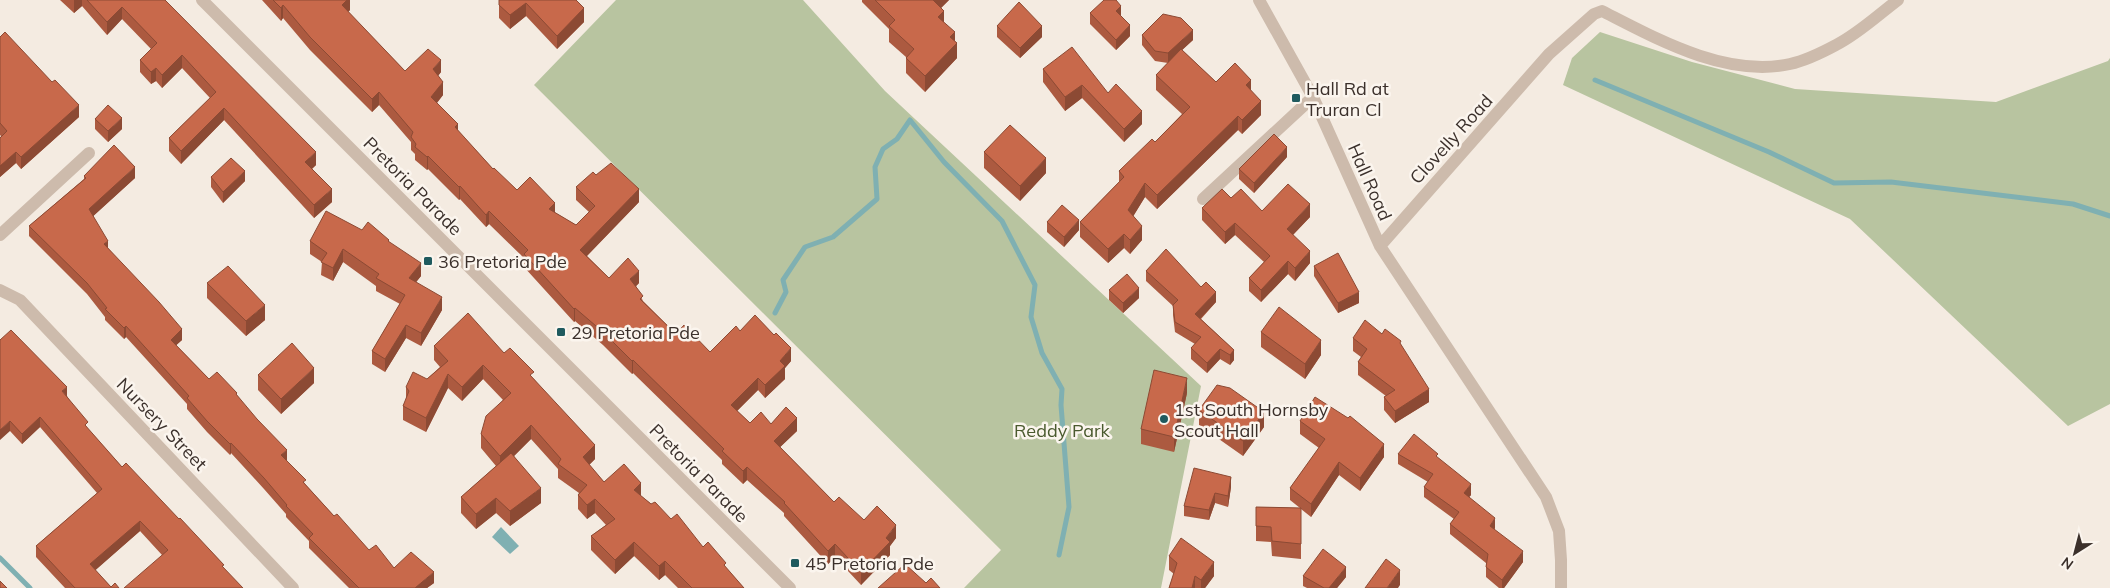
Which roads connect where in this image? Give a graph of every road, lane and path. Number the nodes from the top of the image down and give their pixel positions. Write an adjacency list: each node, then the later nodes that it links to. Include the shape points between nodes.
1 (202, 0): 11 (street, Pretoria Parade)
2 (1259, 0): 4 (street, Hall Road)
3 (1898, 0): 8 (street, Clovelly Road, via 1836,45 1790,64 1762,67 1696,55 1602,11 1594,14 1549,54)
4 (1313, 96): 6 (street); 8 (street, Hall Road)
5 (89, 152): 7 (street)
6 (1203, 199)
7 (0, 235)
8 (1380, 246): 12 (street, via 1546,497 1559,531)
9 (0, 290): 10 (street, Nursery Street, via 20,300)
10 (293, 588)
11 (790, 588)
12 (1561, 588)

